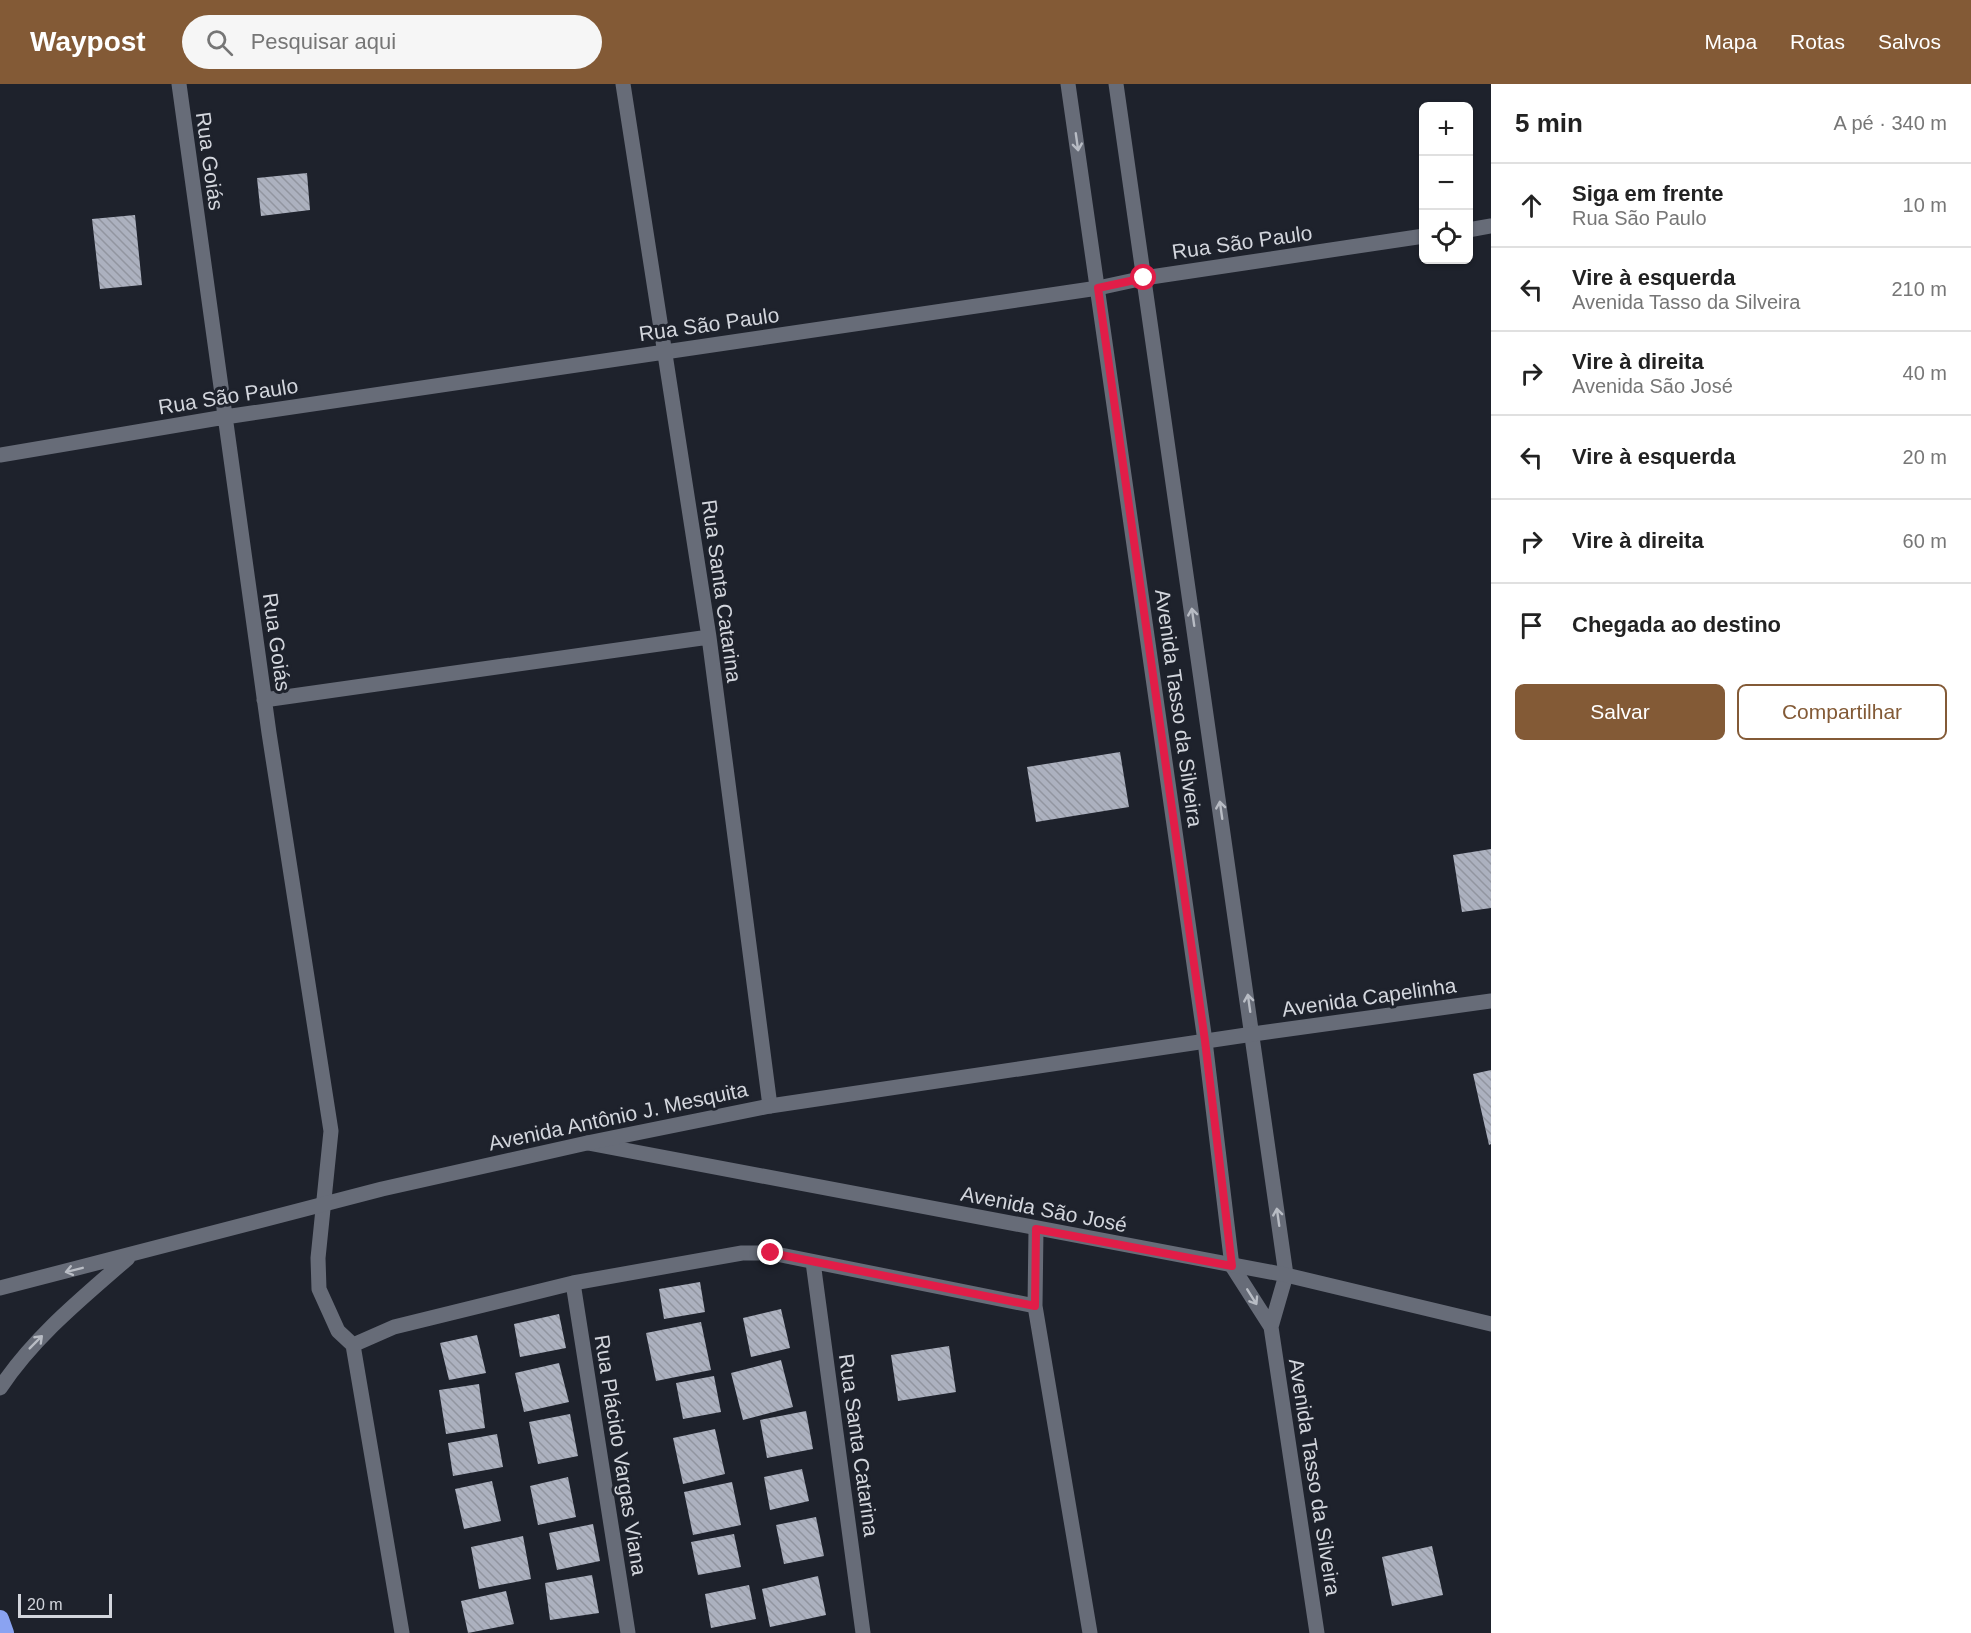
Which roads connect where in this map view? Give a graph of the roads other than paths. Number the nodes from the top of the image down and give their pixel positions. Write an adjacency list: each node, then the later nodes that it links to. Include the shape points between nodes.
1 (178, 84): 11 (street, Rua Goiás)
2 (623, 84): 10 (street, Rua Santa Catarina)
3 (1068, 84): 9 (street, Avenida Tasso da Silveira, one-way to 9)
4 (1116, 84): 8 (street, Avenida Tasso da Silveira)
5 (1491, 226): 6 (street)
6 (1473, 229)
7 (1419, 237): 8 (street, Rua São Paulo)
8 (1144, 278): 9 (street, Rua São Paulo); 16 (street, Avenida Tasso da Silveira, one-way to 8)
9 (1098, 288): 10 (street, Rua São Paulo); 17 (street, Avenida Tasso da Silveira)
10 (664, 352): 11 (street, Rua São Paulo); 13 (street, Rua Santa Catarina)
11 (225, 417): 12 (street, Rua São Paulo); 14 (street, Rua Goiás)
12 (0, 455)
13 (709, 637): 14 (street); 18 (street, Rua Santa Catarina)
14 (264, 700): 20 (street, Rua Goiás, via 331,1131)
15 (1491, 1001): 16 (street, Avenida Capelinha)
16 (1253, 1034): 17 (street, Avenida Antônio J. Mesquita); 25 (street, Avenida Tasso da Silveira, one-way to 16)
17 (1205, 1041): 18 (street, Avenida Antônio J. Mesquita); 24 (street, Avenida Tasso da Silveira)
18 (770, 1106): 19 (street, Avenida Antônio J. Mesquita)
19 (586, 1143): 20 (street, Avenida Antônio J. Mesquita); 21 (street, Avenida São José)
20 (324, 1205): 22 (street, Avenida Antônio J. Mesquita); 31 (street, Rua Goiás, via 319,1289 338,1331)
21 (1036, 1229): 24 (street, Avenida São José); 28 (street)
22 (130, 1256): 27 (street, Avenida Antônio J. Mesquita, one-way to 27); 32 (street, one-way to 22, via 21,1356)
23 (813, 1262): 26 (street, via 771,1253 742,1253); 28 (street); 37 (street, Rua Santa Catarina)
24 (1232, 1266): 25 (street, Avenida São José); 30 (street, Avenida Tasso da Silveira, one-way to 30)
25 (1286, 1275): 29 (street, Avenida São José); 30 (street, Avenida Tasso da Silveira)
26 (573, 1283): 31 (street, via 394,1327); 36 (street, Rua Plácido Vargas Viana)
27 (0, 1288)
28 (1035, 1306): 38 (street)
29 (1491, 1324)
30 (1271, 1328): 39 (street, Avenida Tasso da Silveira)
31 (353, 1345): 35 (street)
32 (0, 1388)
33 (0, 1619): 34 (highway)
34 (5, 1633)
35 (402, 1633)
36 (628, 1633)
37 (863, 1633)
38 (1090, 1633)
39 (1317, 1633)

